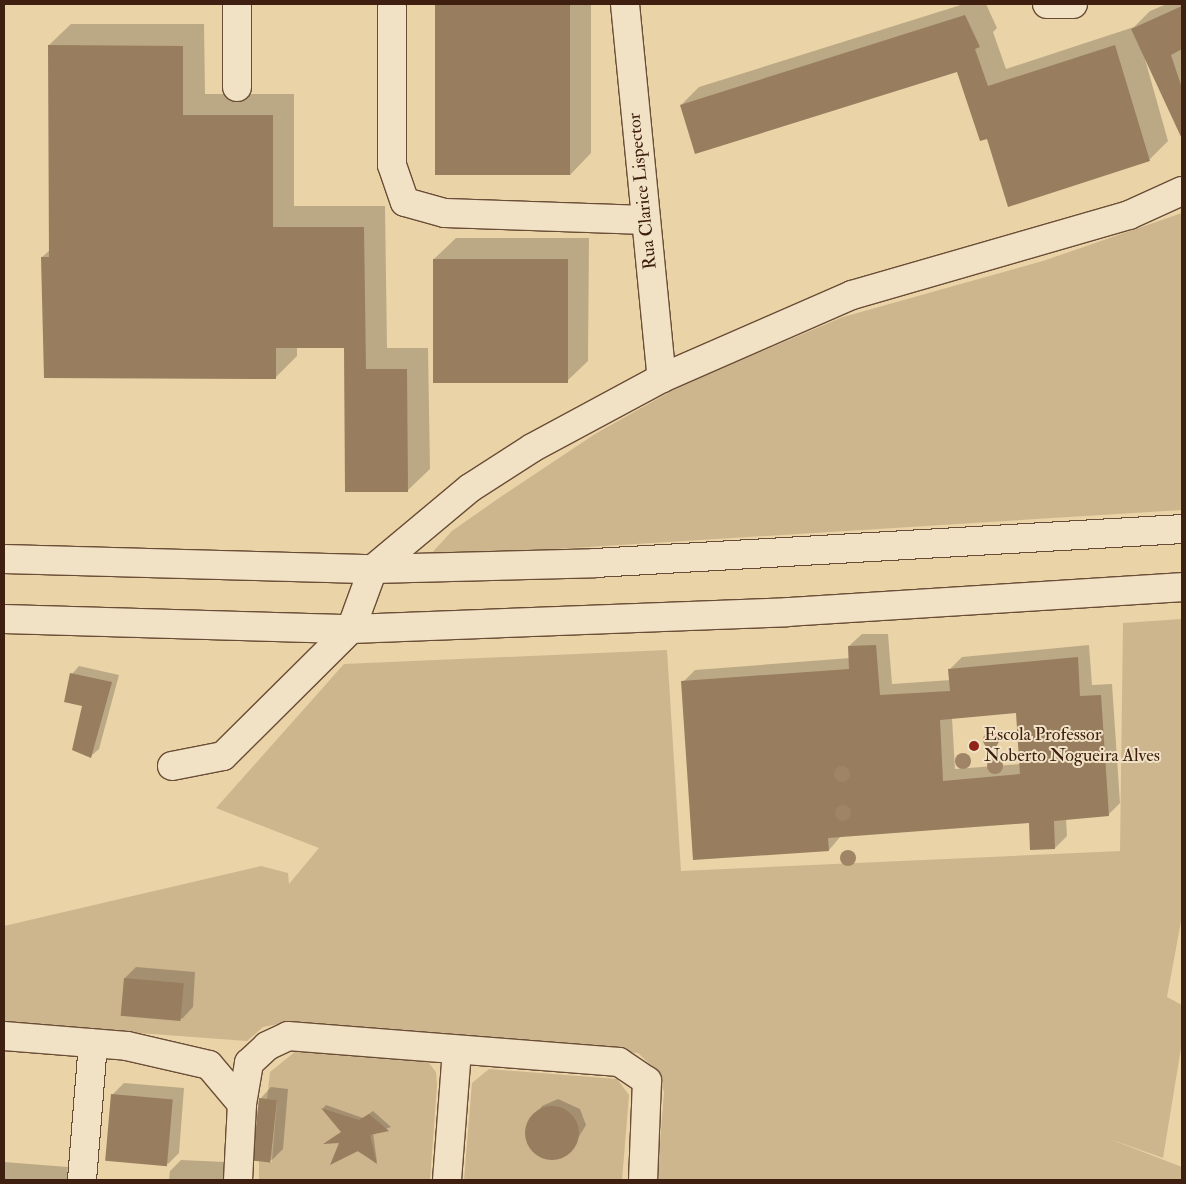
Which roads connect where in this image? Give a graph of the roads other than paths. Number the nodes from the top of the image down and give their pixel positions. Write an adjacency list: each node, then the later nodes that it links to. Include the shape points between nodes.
1 (237, 4): 6 (street)
2 (625, 4): 8 (street, Rua Clarice Lispector)
3 (1047, 4): 4 (street)
4 (1073, 4)
5 (392, 8): 8 (street, via 392,165 405,202 445,213)
6 (237, 87)
7 (1182, 191): 9 (street, via 1129,214 852,295)
8 (646, 220): 9 (street, Rua Clarice Lispector)
9 (662, 378): 12 (street, via 532,448 470,488)
10 (1182, 529): 12 (street, via 595,563)
11 (4, 559): 12 (street)
12 (374, 569): 15 (street)
13 (1182, 587): 15 (street, via 788,612)
14 (4, 619): 15 (street)
15 (351, 629): 16 (street, via 223,756)
16 (172, 766)
17 (4, 1036): 18 (street)
18 (94, 1043): 20 (street, via 180,1055 209,1065 227,1081); 21 (street)
19 (457, 1050): 20 (street, via 288,1036 267,1046 249,1062); 23 (street); 24 (street, via 619,1062 647,1082)
20 (242, 1104): 22 (street)
21 (82, 1180)
22 (238, 1180)
23 (447, 1180)
24 (643, 1180)

